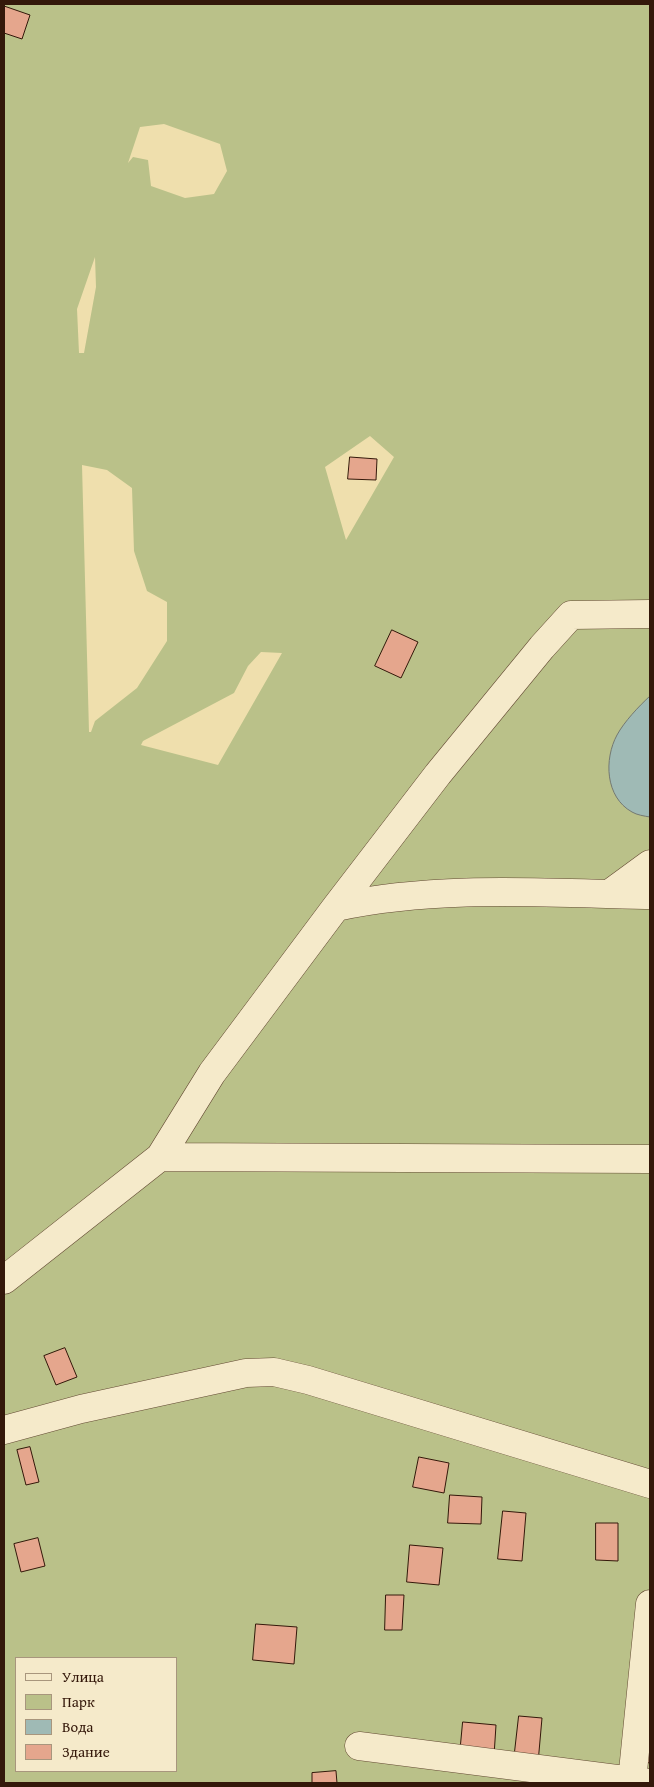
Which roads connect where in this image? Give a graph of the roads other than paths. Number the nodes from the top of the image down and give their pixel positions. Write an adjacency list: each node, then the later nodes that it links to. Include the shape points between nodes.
1 (650, 614): 5 (lane, via 571,615 438,774)
2 (650, 864): 3 (lane)
3 (609, 894): 4 (lane); 5 (lane, via 448,893 363,901)
4 (650, 894)
5 (336, 907): 6 (lane, via 212,1073)
6 (160, 1157): 7 (lane); 8 (lane)
7 (650, 1160)
8 (4, 1280)
9 (4, 1430): 10 (lane, via 81,1409 246,1373 274,1372)
10 (650, 1484)
11 (650, 1604): 14 (lane)
12 (358, 1746): 13 (lane)
13 (535, 1776): 14 (lane)
14 (640, 1782)

